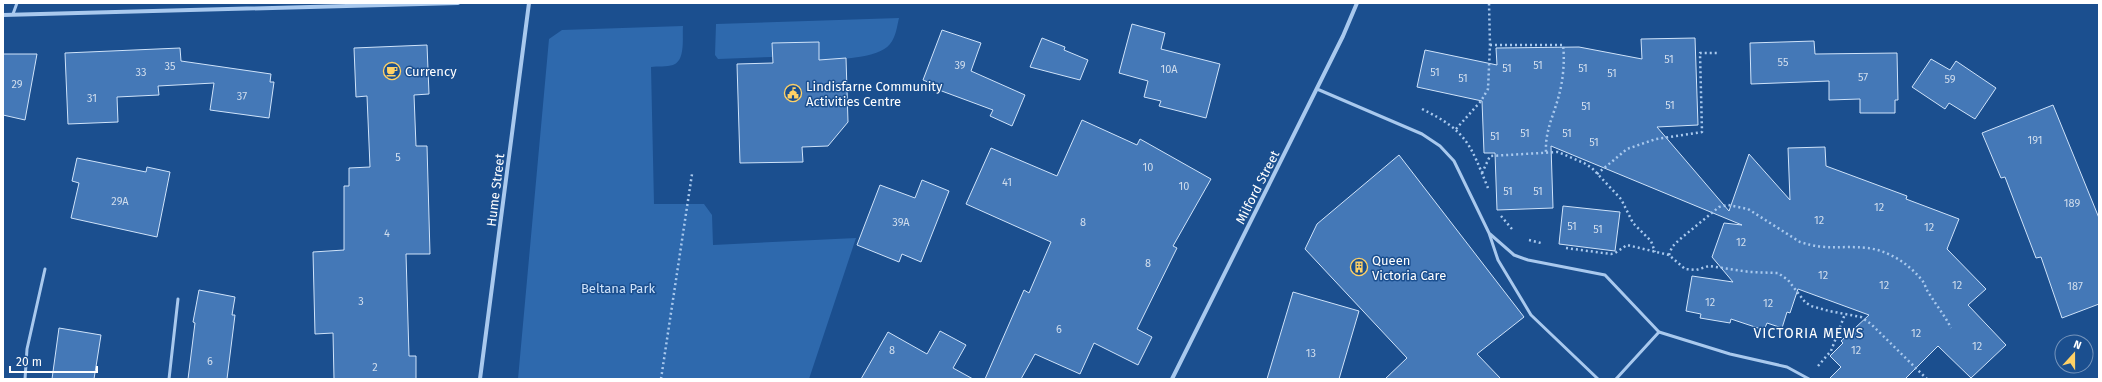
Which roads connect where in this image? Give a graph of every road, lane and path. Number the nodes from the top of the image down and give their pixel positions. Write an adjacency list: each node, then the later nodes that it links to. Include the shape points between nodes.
1 (17, 3): 6 (lane)
2 (458, 3): 6 (street)
3 (529, 3): 34 (street, Hume Street)
4 (1357, 3): 10 (street, Milford Street, via 1351,21)
5 (1489, 3): 8 (path)
6 (13, 14): 7 (street)
7 (3, 15)
8 (1490, 45): 12 (path, via 1488,89 1481,101); 13 (path, via 1563,45 1560,94 1551,115)
9 (1718, 53): 16 (path, via 1700,53 1702,132 1656,139 1627,149)
10 (1316, 89): 20 (lane, via 1422,134 1440,146 1454,161); 36 (street, Milford Street)
11 (1422, 109): 12 (path)
12 (1456, 129): 14 (path, via 1472,149)
13 (1546, 152): 14 (path, via 1490,156); 16 (path, via 1558,152 1584,163)
14 (1482, 173): 17 (path)
15 (692, 174): 35 (path)
16 (1597, 174): 24 (path, via 1621,199 1633,223 1651,241)
17 (1490, 194)
18 (1496, 211): 19 (path)
19 (1516, 233)
20 (1489, 234): 30 (lane, via 1514,255 1528,260 1605,275); 37 (lane, via 1498,260 1532,315)
21 (1525, 239): 22 (path)
22 (1544, 244)
23 (1559, 248): 24 (path, via 1611,254 1627,245)
24 (1655, 252): 25 (path)
25 (1669, 255): 28 (path, via 1685,269 1696,270 1710,266 1778,273 1788,280 1811,306); 29 (path, via 1679,240 1719,207 1739,206 1800,242 1821,248 1866,248 1893,256 1922,280)
26 (44, 269): 32 (lane, via 27,349)
27 (178, 300): 33 (lane)
28 (1845, 314): 31 (path, via 1831,351); 39 (path, via 1861,317 1871,324)
29 (1951, 328)
30 (1659, 332): 31 (lane, via 1730,354 1787,367); 38 (lane)
31 (1808, 378)
32 (25, 379)
33 (169, 379)
34 (480, 379)
35 (661, 379)
36 (1172, 379)
37 (1598, 379)
38 (1616, 379)
39 (1926, 379)

